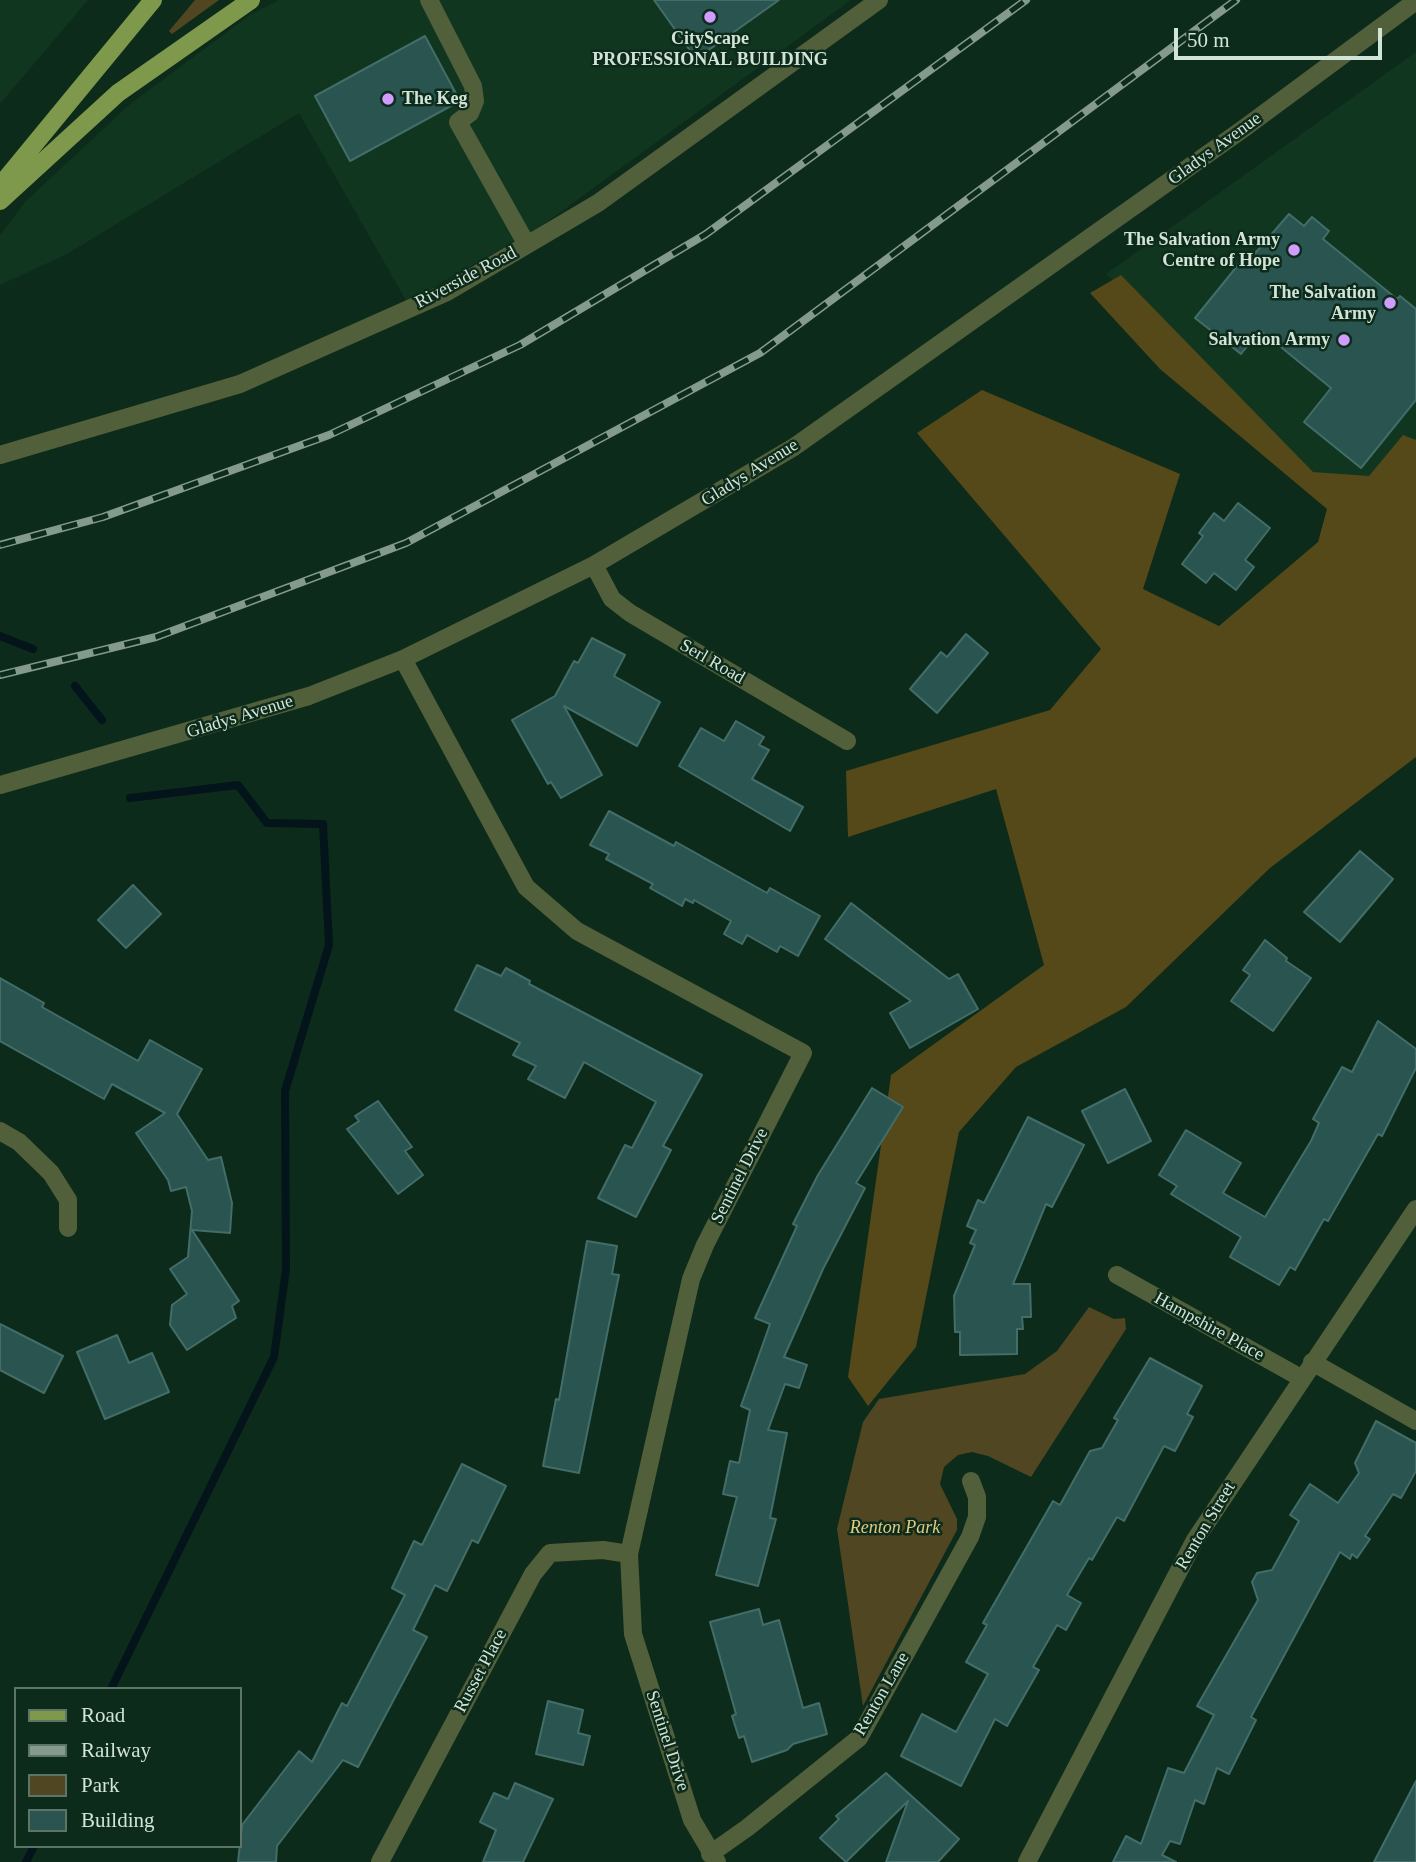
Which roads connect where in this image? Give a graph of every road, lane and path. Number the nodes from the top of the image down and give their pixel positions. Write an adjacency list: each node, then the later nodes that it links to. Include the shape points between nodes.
1 (153, 0): 6 (main road)
2 (251, 0): 7 (main road, via 118,93)
3 (429, 0): 8 (street, via 473,86 475,101 470,113 458,122)
4 (879, 0): 8 (street, Riverside Road, via 609,195)
5 (1416, 1): 10 (street, Gladys Avenue, via 1212,152 794,447)
6 (0, 187)
7 (0, 201)
8 (527, 245): 9 (street, Riverside Road, via 447,292 240,384)
9 (0, 455)
10 (593, 565): 11 (street, Gladys Avenue); 12 (street, Serl Road, via 612,599 630,613)
11 (403, 659): 13 (street, Gladys Avenue, via 309,696); 22 (street, Sentinel Drive, via 526,887 577,931 803,1053 691,1279)
12 (847, 741)
13 (0, 785)
14 (0, 1131): 16 (street, via 19,1142 51,1173 68,1200)
15 (1416, 1209): 18 (street, Renton Street)
16 (68, 1228)
17 (1118, 1275): 19 (street, Hampshire Place)
18 (1312, 1362): 19 (street, Renton Street); 20 (street)
19 (1301, 1378): 25 (street, Renton Street, via 1195,1540)
20 (1416, 1421)
21 (971, 1481): 23 (street, Renton Lane, via 977,1517 970,1537 859,1738)
22 (629, 1554): 23 (street, Sentinel Drive, via 633,1634 692,1820); 24 (street, Russet Place, via 550,1553)
23 (714, 1858)
24 (380, 1862)
25 (1027, 1862)

